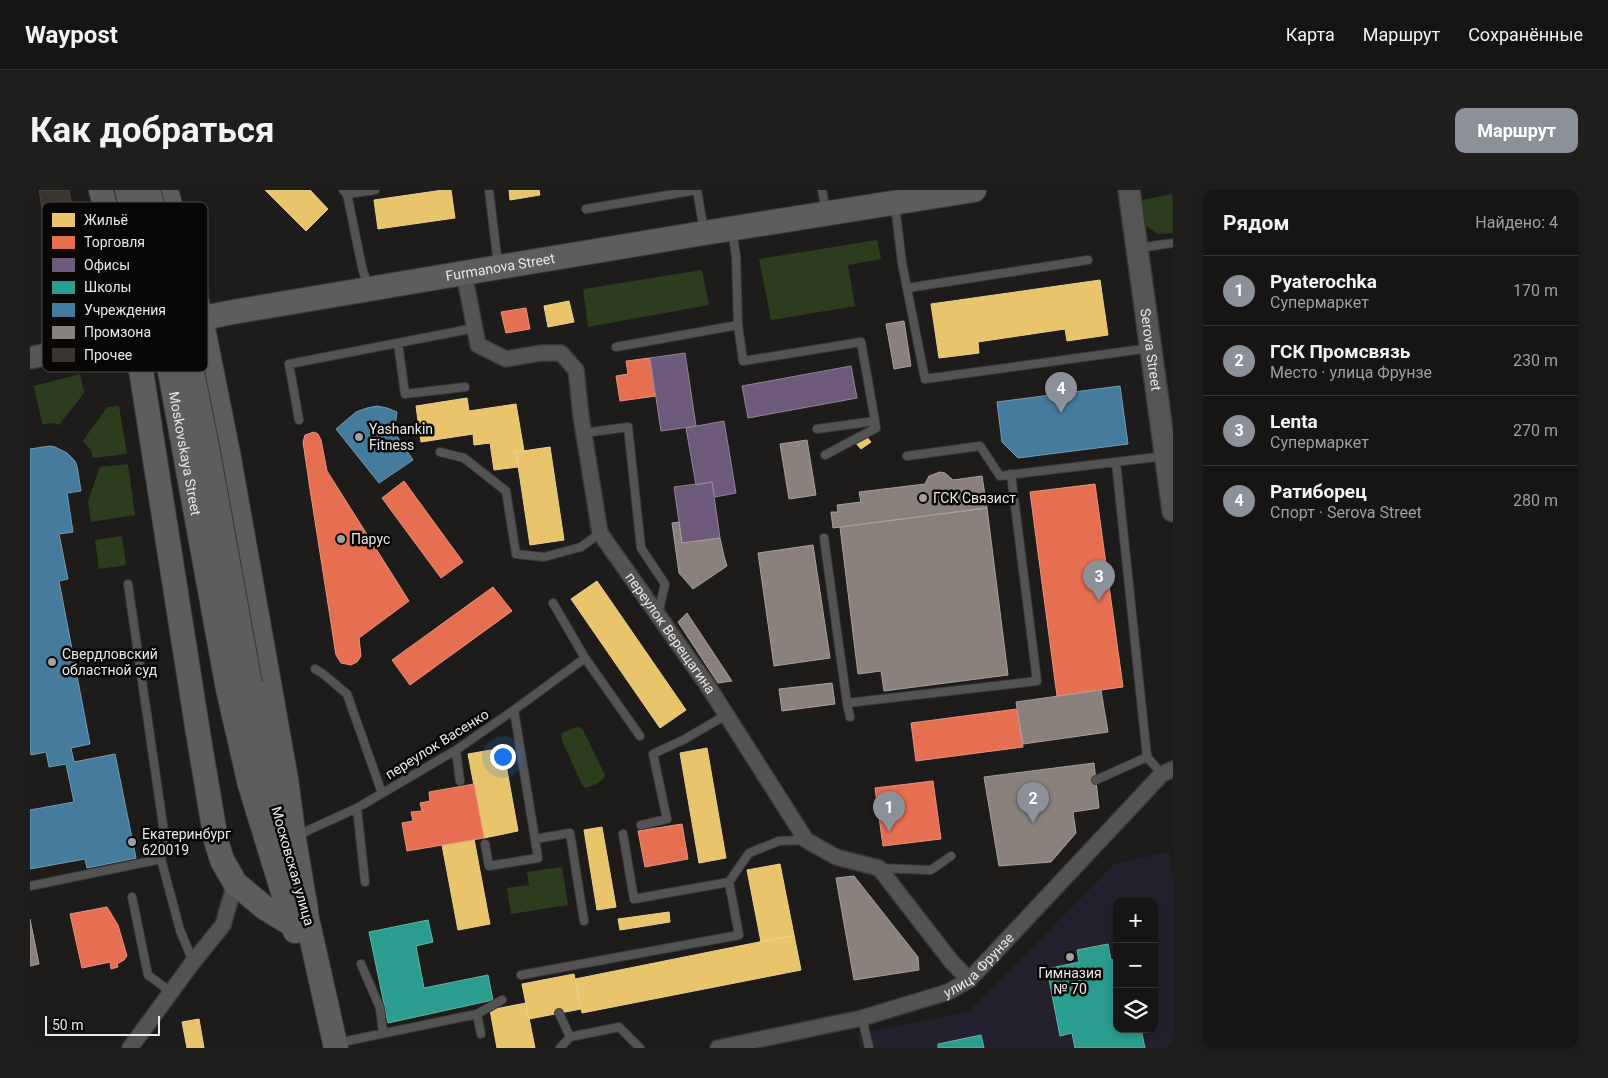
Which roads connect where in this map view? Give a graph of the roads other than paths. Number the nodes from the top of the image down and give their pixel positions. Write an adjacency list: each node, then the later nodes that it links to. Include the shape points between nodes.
1 (375, 190): 7 (lane)
2 (489, 190): 16 (lane)
3 (697, 190): 9 (lane); 12 (lane)
4 (822, 190): 10 (lane)
5 (974, 190): 8 (main road, Furmanova Street)
6 (1129, 190): 14 (street, Serova Street)
7 (345, 192): 19 (lane)
8 (894, 204): 10 (main road, Furmanova Street); 18 (lane)
9 (586, 209)
10 (826, 214): 11 (main road, Furmanova Street)
11 (732, 229): 12 (main road, Furmanova Street); 21 (lane)
12 (704, 232): 16 (main road, Furmanova Street)
13 (1173, 243): 14 (lane)
14 (1136, 248): 25 (street, Serova Street)
15 (1088, 260): 18 (lane)
16 (498, 268): 17 (main road, Furmanova Street)
17 (464, 273): 19 (main road, Furmanova Street); 22 (street, переулок Верещагина)
18 (907, 288): 25 (lane, via 925,379)
19 (369, 289): 20 (main road, Furmanova Street)
20 (208, 317)
21 (738, 325): 24 (lane); 32 (lane, via 743,361 861,342)
22 (475, 328): 23 (lane); 34 (street, переулок Верещагина, via 478,345 506,360 541,353 561,353 576,370)
23 (398, 343): 30 (lane, via 405,394); 31 (lane, via 289,364)
24 (616, 347)
25 (1150, 348): 35 (street, Serova Street)
26 (208, 354): 64 (main road, via 286,779)
27 (141, 372): 73 (main road, via 215,830 222,860)
28 (172, 372): 49 (main road, Moskovskaya Street, bridge)
29 (192, 372): 49 (main road, Moskovskaya Street, bridge, via 208,452)
30 (465, 387)
31 (299, 420)
32 (874, 421): 33 (lane); 37 (lane, via 876,428)
33 (818, 429)
34 (584, 433): 42 (street, переулок Верещагина); 46 (lane, via 628,427 641,548 665,584)
35 (1167, 444): 39 (lane); 41 (street, Serova Street)
36 (440, 452): 42 (lane, via 464,458 506,492 516,554 544,556 581,547)
37 (825, 455)
38 (907, 456): 40 (lane, via 980,446 1000,476)
39 (1116, 462): 40 (lane); 56 (lane)
40 (1010, 474): 50 (lane, via 1037,681)
41 (1173, 511)
42 (600, 533): 46 (street, переулок Верещагина)
43 (824, 538): 50 (lane)
44 (128, 584): 69 (lane, via 164,832)
45 (553, 603): 47 (lane)
46 (658, 614): 52 (street, переулок Верещагина)
47 (585, 658): 51 (lane, переулок Васенко); 54 (lane)
48 (314, 669): 60 (lane, via 347,694)
49 (239, 686): 76 (main road, Московская улица, via 269,781)
50 (848, 704): 53 (lane)
51 (514, 710): 55 (lane, переулок Васенко); 65 (lane)
52 (726, 714): 62 (lane, via 653,754 667,819); 66 (street, переулок Верещагина)
53 (850, 717)
54 (640, 736)
55 (456, 750): 58 (lane); 60 (lane, переулок Васенко)
56 (1147, 757): 57 (lane); 59 (lane)
57 (1168, 771): 81 (street, улица Фрунзе)
58 (460, 780)
59 (1096, 780)
60 (382, 793): 61 (lane, переулок Васенко)
61 (357, 808): 64 (lane, переулок Васенко); 71 (lane)
62 (641, 825)
63 (623, 834): 72 (lane, via 634,899)
64 (294, 839): 76 (main road)
65 (535, 839): 67 (lane, via 538,858 489,866); 77 (lane, via 570,833)
66 (806, 840): 70 (street, переулок Верещагина, via 836,857); 72 (lane, via 779,841 748,853)
67 (485, 844)
68 (951, 856): 70 (lane, via 932,870)
69 (161, 859): 74 (lane); 78 (lane, via 180,930)
70 (879, 868): 81 (street)
71 (365, 882)
72 (729, 882): 80 (lane, via 739,935 549,974)
73 (235, 883): 76 (main road, via 265,908); 78 (street, via 223,925)
74 (30, 886)
75 (132, 897): 82 (lane, via 148,974)
76 (300, 917): 90 (main road)
77 (584, 921)
78 (193, 962): 82 (street)
79 (361, 964): 87 (lane, via 380,1008)
80 (521, 975)
81 (969, 980): 86 (street, улица Фрунзе, via 948,992)
82 (171, 992): 91 (street)
83 (502, 1000): 85 (lane)
84 (559, 1013): 89 (lane)
85 (477, 1014): 87 (lane); 88 (lane)
86 (862, 1018): 94 (street, улица Фрунзе, via 777,1039); 95 (lane)
87 (383, 1033): 90 (lane)
88 (481, 1034)
89 (570, 1038): 92 (lane); 93 (lane, via 619,1028)
90 (332, 1046)
91 (130, 1048)
92 (560, 1048)
93 (640, 1048)
94 (718, 1048)
95 (869, 1048)

